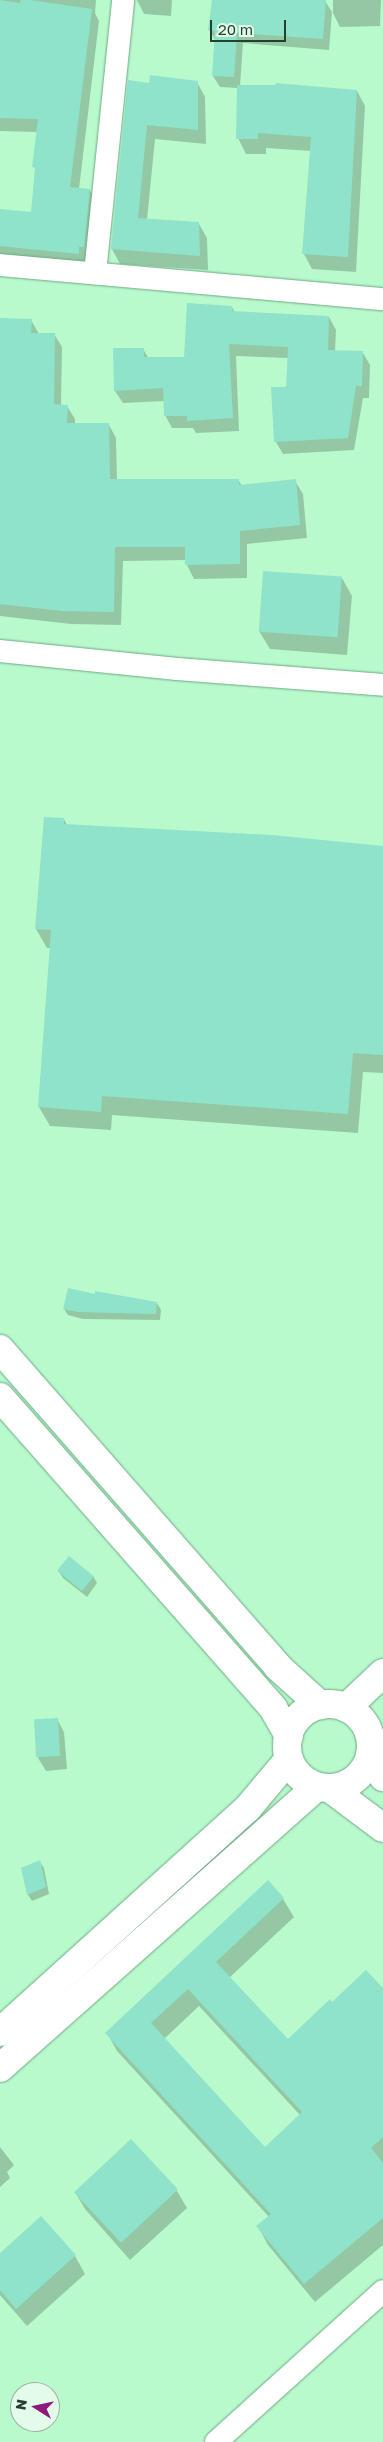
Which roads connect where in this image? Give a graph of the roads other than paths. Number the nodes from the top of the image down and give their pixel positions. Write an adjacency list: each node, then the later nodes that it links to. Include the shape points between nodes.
1 (123, 0): 3 (street)
2 (0, 265): 3 (street)
3 (95, 273): 4 (street)
4 (383, 299)
5 (0, 651): 6 (street)
6 (383, 685)
7 (0, 1349): 10 (main road, via 278,1667)
8 (0, 1396): 11 (main road, via 273,1708)
9 (383, 1673): 10 (main road)
10 (333, 1706): 11 (main road, via 307,1710 297,1720); 12 (main road, via 362,1722)
11 (289, 1747): 13 (main road, via 295,1771 304,1781); 15 (main road, via 247,1809)
12 (377, 1750): 13 (main road, via 356,1779 345,1786)
13 (324, 1788): 14 (main road); 16 (main road)
14 (383, 1828)
15 (0, 2032)
16 (0, 2068)
17 (383, 2291): 18 (street)
18 (216, 2442)

